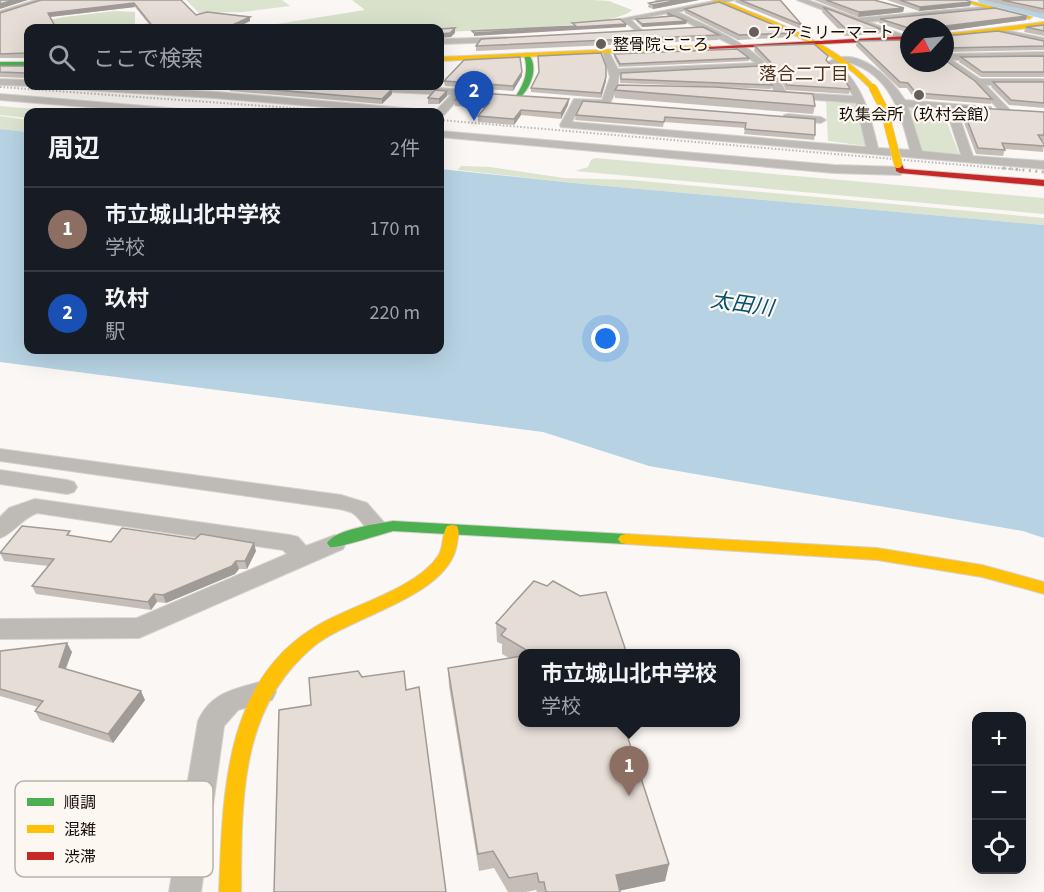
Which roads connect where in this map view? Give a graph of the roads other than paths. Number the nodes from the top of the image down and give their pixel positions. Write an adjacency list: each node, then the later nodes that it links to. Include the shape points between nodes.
1 (43, 0): 8 (street)
2 (801, 0): 10 (street)
3 (960, 0): 5 (street)
4 (722, 1): 7 (street); 23 (street)
5 (993, 8): 9 (street); 11 (street)
6 (905, 9): 9 (street)
7 (670, 11): 12 (street); 16 (street, via 624,20)
8 (0, 14)
9 (927, 14): 10 (street)
10 (857, 21): 18 (street)
11 (1044, 22): 15 (street)
12 (702, 28): 13 (street); 24 (street)
13 (682, 29)
14 (650, 31): 16 (street)
15 (999, 31): 19 (street); 21 (street)
16 (640, 32): 17 (street)
17 (628, 33)
18 (900, 35)
19 (954, 35)
20 (900, 38): 23 (street)
21 (1044, 41)
22 (444, 42): 25 (street)
23 (816, 42): 24 (street); 29 (street)
24 (738, 45): 26 (street); 33 (street)
25 (521, 47): 26 (street); 28 (street); 47 (street, via 533,69 531,78)
26 (605, 52): 35 (street)
27 (1044, 55): 30 (street)
28 (444, 58)
29 (841, 58): 50 (street, via 832,63 853,84); 51 (street, via 862,62); 63 (street, bridge, via 873,88 884,109)
30 (954, 58)
31 (0, 64): 32 (street)
32 (24, 64)
33 (764, 65): 35 (street); 46 (street)
34 (954, 65): 37 (street)
35 (616, 72): 58 (street, via 619,88 611,104 573,101 566,125)
36 (0, 82): 39 (street)
37 (978, 82): 38 (street); 52 (street, via 1010,111)
38 (1044, 82)
39 (24, 83)
40 (133, 90): 45 (street)
41 (220, 90): 45 (street)
42 (443, 90): 43 (street)
43 (459, 92): 47 (street); 55 (street)
44 (771, 94): 46 (street)
45 (215, 95): 54 (street)
46 (782, 95): 49 (street)
47 (515, 96)
48 (0, 97): 53 (street)
49 (819, 97): 50 (street); 58 (street)
50 (861, 100): 59 (street)
51 (901, 103): 52 (street); 60 (street)
52 (950, 106): 61 (street)
53 (133, 108)
54 (369, 108)
55 (444, 109)
56 (776, 116): 58 (street)
57 (444, 134): 63 (street, via 834,169)
58 (822, 134): 59 (street)
59 (873, 151): 60 (street)
60 (917, 155): 61 (street)
61 (968, 158): 62 (street)
62 (1044, 165)
63 (899, 168): 64 (street)
64 (1044, 183)
65 (0, 455): 68 (street, via 341,502 360,508)
66 (0, 477): 67 (street)
67 (68, 487)
68 (378, 528): 70 (street); 71 (street)
69 (0, 530): 72 (street, via 17,513 35,506 290,543)
70 (452, 531): 73 (street, via 877,554 982,571); 75 (street, via 445,559 425,578 330,626 294,655)
71 (335, 543): 72 (street)
72 (302, 557): 74 (street, via 139,628)
73 (1044, 588)
74 (0, 629)
75 (263, 692): 76 (street, via 230,701 210,722); 79 (street, via 246,733 233,824)
76 (201, 781)
77 (187, 877): 78 (street)
78 (185, 892)
79 (230, 892)

